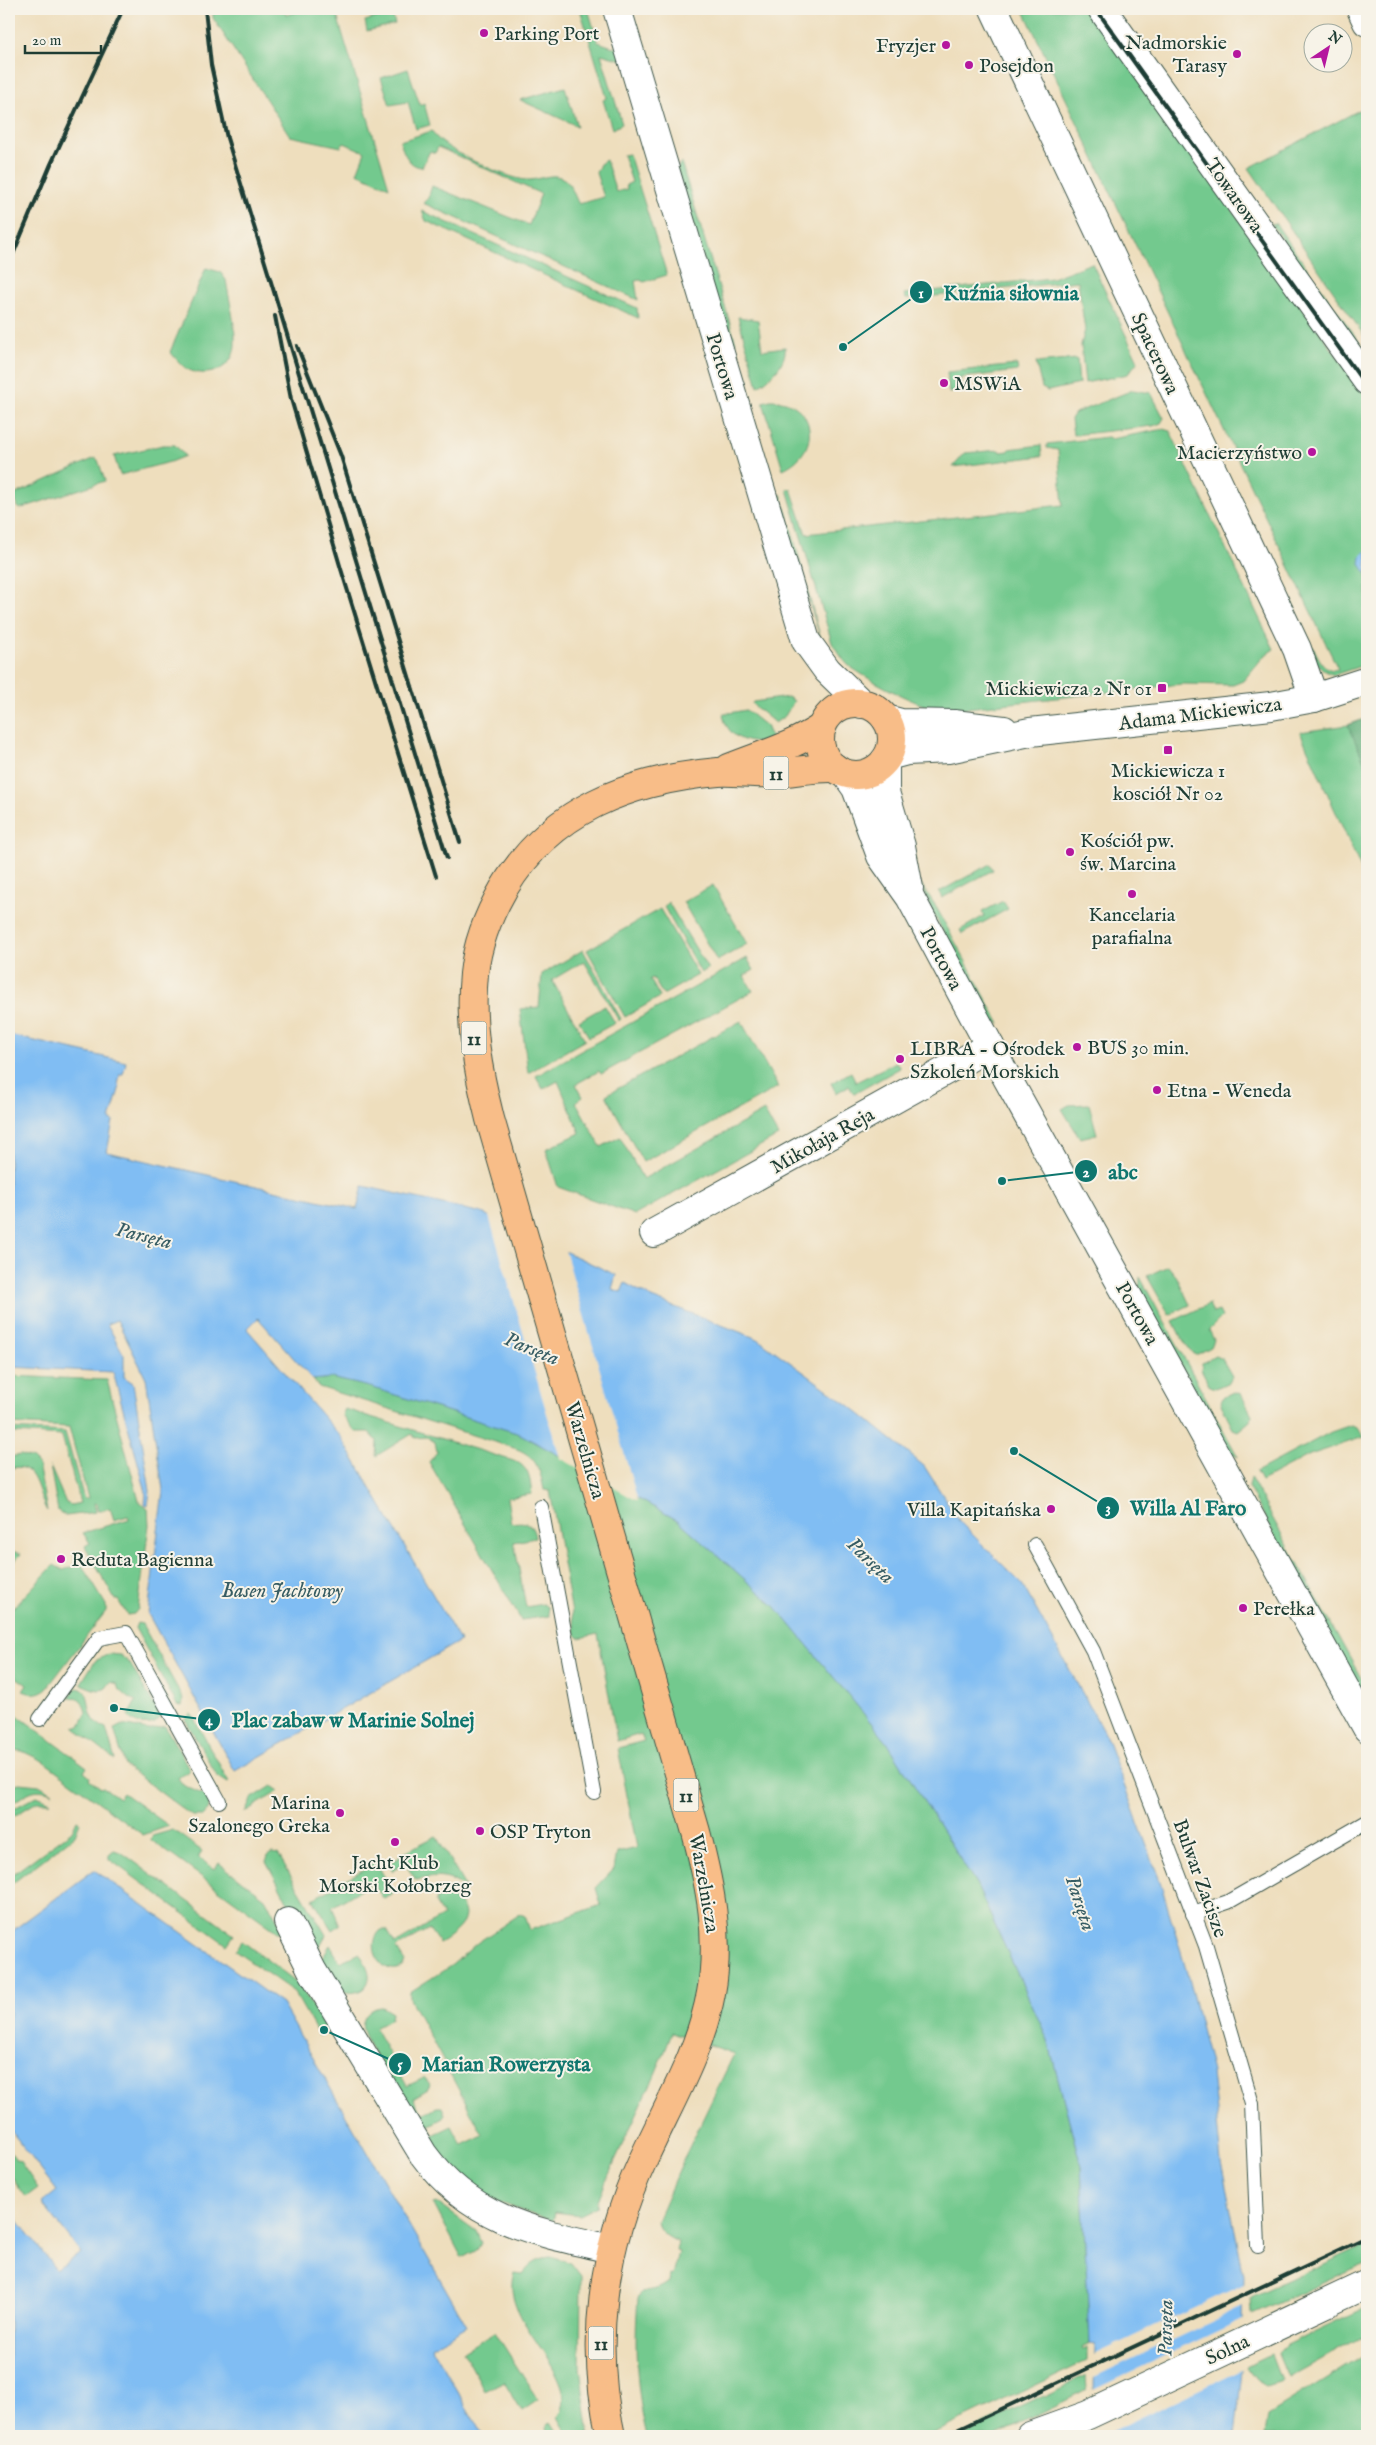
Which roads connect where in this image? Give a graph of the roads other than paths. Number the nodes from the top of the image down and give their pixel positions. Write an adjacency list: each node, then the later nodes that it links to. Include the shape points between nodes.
1 (617, 9): 9 (street, Portowa, via 806,641 827,670)
2 (994, 9): 8 (street, Spacerowa, via 1294,645)
3 (1102, 9): 6 (street, Towarowa)
4 (1361, 9): 5 (street)
5 (1367, 22)
6 (1367, 381)
7 (1367, 681): 8 (street, Adama Mickiewicza)
8 (1314, 698): 12 (street, Adama Mickiewicza, via 1271,706)
9 (862, 704): 10 (main road, via 878,710); 11 (main road, 11, via 838,708)
10 (886, 719): 12 (street, Adama Mickiewicza, via 901,723 954,724); 13 (main road, via 892,737)
11 (822, 727): 14 (main road, via 822,752); 15 (main road, Warzelnicza / 11, via 790,745)
12 (1030, 732): 13 (street, Adama Mickiewicza, via 948,750 907,751)
13 (886, 758): 14 (main road, 11, via 866,774); 16 (street, Portowa, via 885,792 901,846)
14 (841, 771): 15 (main road, Warzelnicza / 11); 16 (street, Portowa, via 856,788 881,856)
15 (718, 772): 29 (main road, Warzelnicza / 11, via 643,785 604,799 571,816 545,837 528,854 494,908 474,972 472,1010 477,1060 490,1119 704,1861 714,1920 715,1958 711,1993 698,2042 636,2176)
16 (910, 897): 17 (street, Portowa)
17 (990, 1046): 18 (street, Mikołaja Reja); 22 (street, Portowa)
18 (654, 1233)
19 (541, 1507): 23 (lane)
20 (1035, 1544): 26 (lane, Bulwar Zacisze, via 1093,1651)
21 (40, 1719): 24 (lane, via 99,1638 126,1633)
22 (1367, 1728)
23 (594, 1792)
24 (220, 1801)
25 (1367, 1822): 26 (lane, via 1228,1902)
26 (1193, 1914): 28 (lane, Bulwar Zacisze, via 1206,1946 1252,2104)
27 (288, 1922): 29 (street, via 312,1970 423,2154 439,2175 469,2201 499,2218 542,2233)
28 (1258, 2246)
29 (611, 2249): 32 (main road, Warzelnicza / 11, via 601,2342 603,2388)
30 (1367, 2284): 31 (street, Solna)
31 (1088, 2415): 33 (street, Solna); 34 (street, Solna)
32 (611, 2436)
33 (1030, 2436)
34 (1062, 2436)

